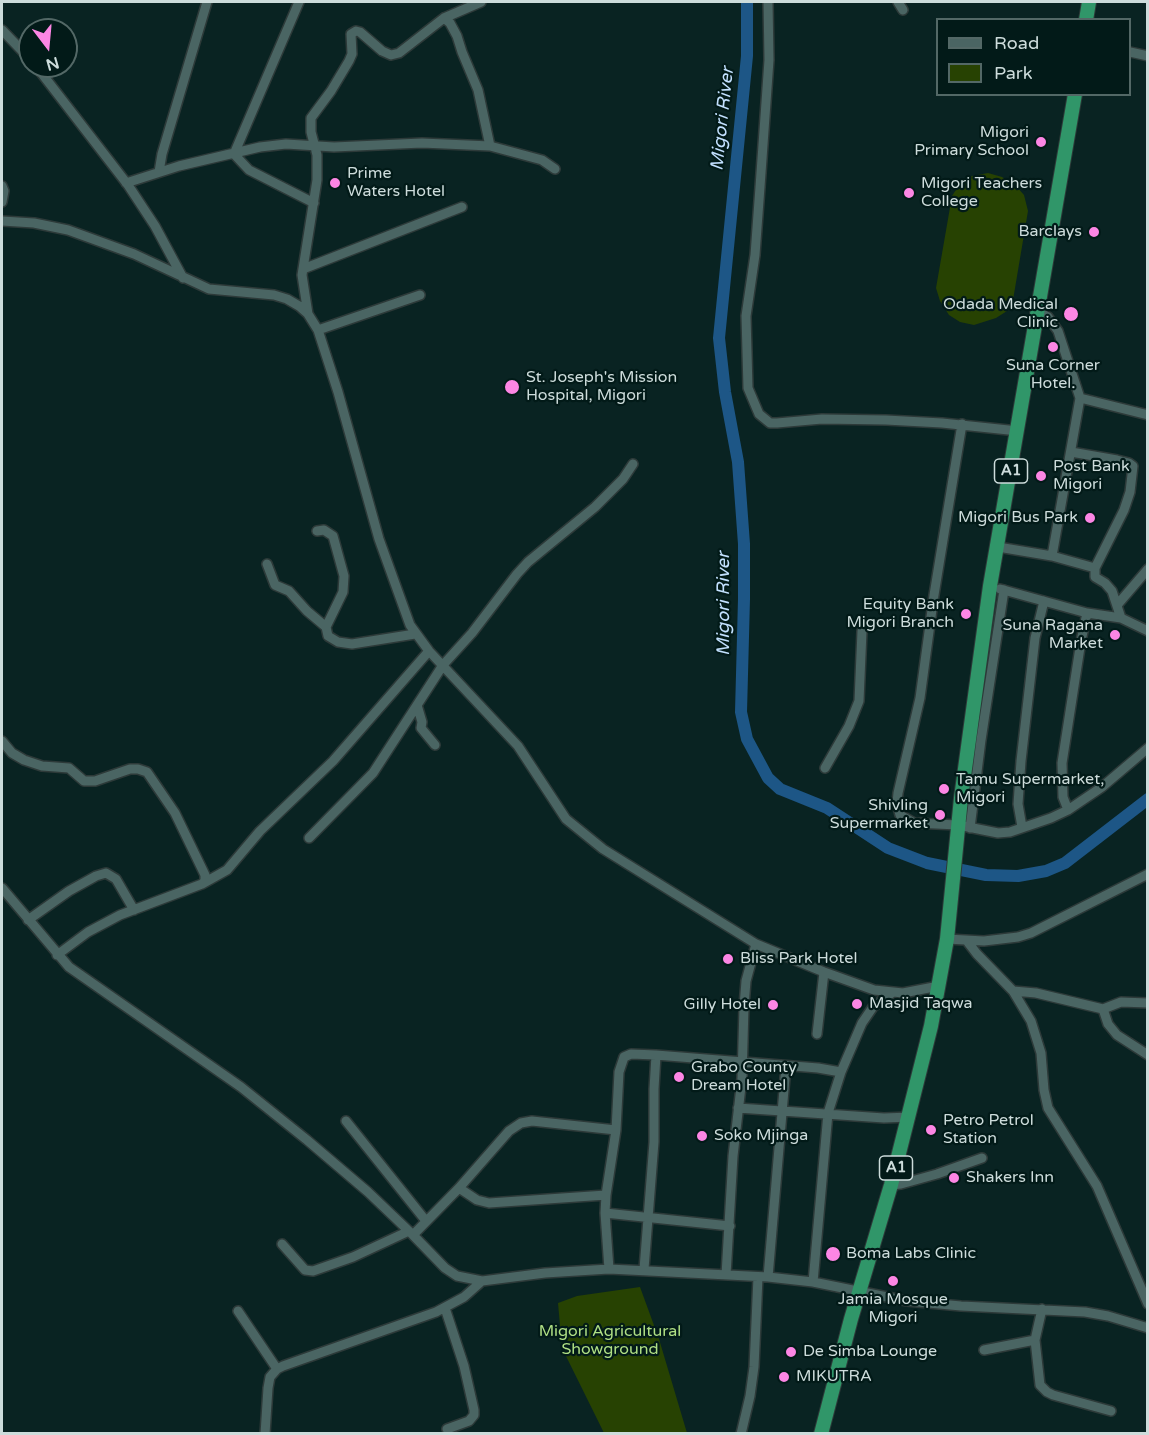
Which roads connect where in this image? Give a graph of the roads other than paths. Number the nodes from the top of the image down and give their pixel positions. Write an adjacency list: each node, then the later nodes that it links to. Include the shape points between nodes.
1 (207, 2): 18 (street)
2 (299, 2): 16 (street)
3 (481, 2): 6 (street)
4 (768, 2): 33 (street, via 769,60 755,255 746,316 748,388 755,407 765,420 777,423 838,418)
5 (1089, 2): 7 (highway)
6 (444, 18): 14 (street, via 396,54 387,54 360,32 351,33 349,61 310,118); 15 (street, via 457,36 478,90)
7 (1086, 18)
8 (2, 30): 9 (street)
9 (18, 47)
10 (1131, 52): 11 (street)
11 (1148, 56)
12 (45, 78): 19 (street)
13 (1074, 96): 28 (highway, A1)
14 (316, 145): 15 (street); 16 (street, via 272,146); 22 (street)
15 (490, 146): 17 (street, via 542,160)
16 (234, 154): 18 (street); 22 (street, via 249,170)
17 (555, 169)
18 (159, 172): 19 (street)
19 (126, 183): 26 (street)
20 (2, 186): 21 (street)
21 (2, 202)
22 (314, 204): 25 (street)
23 (462, 207): 25 (street)
24 (2, 221): 26 (street, via 75,232)
25 (303, 268): 29 (street)
26 (183, 278): 29 (street, via 209,289 280,297)
27 (420, 295): 30 (street)
28 (1037, 311): 31 (street, via 1048,317 1058,331); 34 (highway, A1)
29 (308, 314): 30 (street)
30 (318, 330): 51 (street, via 379,539)
31 (1080, 398): 32 (street); 35 (street)
32 (1148, 415)
33 (962, 424): 34 (street); 62 (street, via 920,698 897,803 900,815 909,822)
34 (1017, 431): 38 (highway, A1)
35 (1071, 452): 39 (street); 41 (street, via 1133,466 1124,510)
36 (633, 464): 53 (street, via 595,507 528,562)
37 (317, 531): 48 (street, via 324,530 333,536 344,582)
38 (998, 547): 39 (street); 43 (highway, A1)
39 (1052, 556): 41 (street)
40 (267, 564): 48 (street, via 274,584 289,591)
41 (1095, 568): 45 (street, via 1095,577 1109,586)
42 (1148, 568): 45 (street)
43 (997, 588): 44 (street); 62 (highway, A1)
44 (1044, 601): 46 (street); 63 (street, via 1035,638 1022,750 1018,804)
45 (1118, 604): 47 (street)
46 (1088, 613): 47 (street); 61 (street, via 1080,641 1062,763 1063,797)
47 (1121, 618): 50 (street)
48 (326, 627): 51 (street, via 333,640 352,644)
49 (862, 631): 60 (street, via 859,701)
50 (1148, 631)
51 (415, 634): 52 (street)
52 (429, 651): 53 (street); 66 (street, via 333,761 260,831 227,870)
53 (443, 664): 54 (street); 72 (street, via 518,746 576,829)
54 (417, 705): 55 (street); 56 (street)
55 (405, 725): 56 (street); 64 (street, via 374,773)
56 (421, 728): 58 (street)
57 (2, 741): 66 (street, via 24,760 69,768 84,780 95,781 130,769 147,772 175,813 205,875)
58 (435, 745)
59 (1148, 748): 61 (street)
60 (825, 768)
61 (1068, 810): 63 (street)
62 (964, 827): 63 (street, via 1004,833); 70 (highway, A1, via 956,849)
63 (1022, 828)
64 (309, 838)
65 (1148, 874): 71 (street, via 1031,933 1002,940)
66 (202, 884): 68 (street)
67 (2, 888): 69 (street)
68 (134, 910): 69 (street, via 116,879 106,873 69,891); 73 (street, via 88,932)
69 (28, 920): 73 (street)
70 (947, 939): 71 (street); 75 (highway, A1)
71 (967, 940): 76 (street)
72 (756, 944): 74 (street); 83 (street, via 746,981)
73 (57, 955): 100 (street, via 83,979 249,1094 368,1192)
74 (824, 972): 77 (street); 80 (street)
75 (939, 986): 77 (street); 89 (highway, A1)
76 (1013, 991): 79 (street); 109 (street, via 1038,1042 1048,1108 1097,1186)
77 (892, 993): 85 (street, via 867,1014)
78 (1148, 1003): 79 (street, via 1121,1002)
79 (1103, 1010): 82 (street, via 1117,1035)
80 (817, 1034)
81 (656, 1055): 83 (street); 91 (street, via 631,1054 622,1060); 97 (street)
82 (1148, 1055)
83 (742, 1062): 84 (street); 86 (street)
84 (786, 1066): 85 (street); 87 (street)
85 (841, 1072): 88 (street)
86 (738, 1108): 87 (street); 99 (street)
87 (781, 1111): 88 (street); 105 (street)
88 (828, 1113): 89 (street); 107 (street)
89 (910, 1117): 93 (highway, A1)
90 (346, 1121): 98 (street)
91 (616, 1130): 94 (street, via 526,1121 509,1131); 95 (street)
92 (982, 1158): 93 (street)
93 (891, 1185): 108 (highway, A1)
94 (459, 1188): 95 (street, via 489,1203); 98 (street)
95 (606, 1195): 96 (street)
96 (605, 1213): 97 (street); 102 (street)
97 (649, 1217): 99 (street); 103 (street)
98 (426, 1221): 100 (street)
99 (730, 1226): 104 (street)
100 (411, 1233): 101 (street, via 313,1271 305,1270); 106 (street, via 450,1273)
101 (282, 1244)
102 (609, 1269): 103 (street); 106 (street)
103 (644, 1269): 104 (street)
104 (726, 1275): 105 (street)
105 (763, 1277): 107 (street); 120 (street, via 750,1396)
106 (482, 1281): 110 (street)
107 (813, 1282): 108 (street)
108 (860, 1291): 111 (street, via 907,1301); 121 (highway, A1)
109 (1148, 1304)
110 (445, 1308): 116 (street); 118 (street, via 474,1410 469,1421)
111 (1042, 1309): 113 (street, via 1108,1316); 114 (street)
112 (238, 1311): 116 (street)
113 (1148, 1328)
114 (1035, 1340): 115 (street); 117 (street, via 1038,1378 1043,1389)
115 (984, 1350)
116 (277, 1370): 119 (street, via 270,1377)
117 (1111, 1411)
118 (447, 1429)
119 (265, 1434)
120 (741, 1434)
121 (821, 1434)

